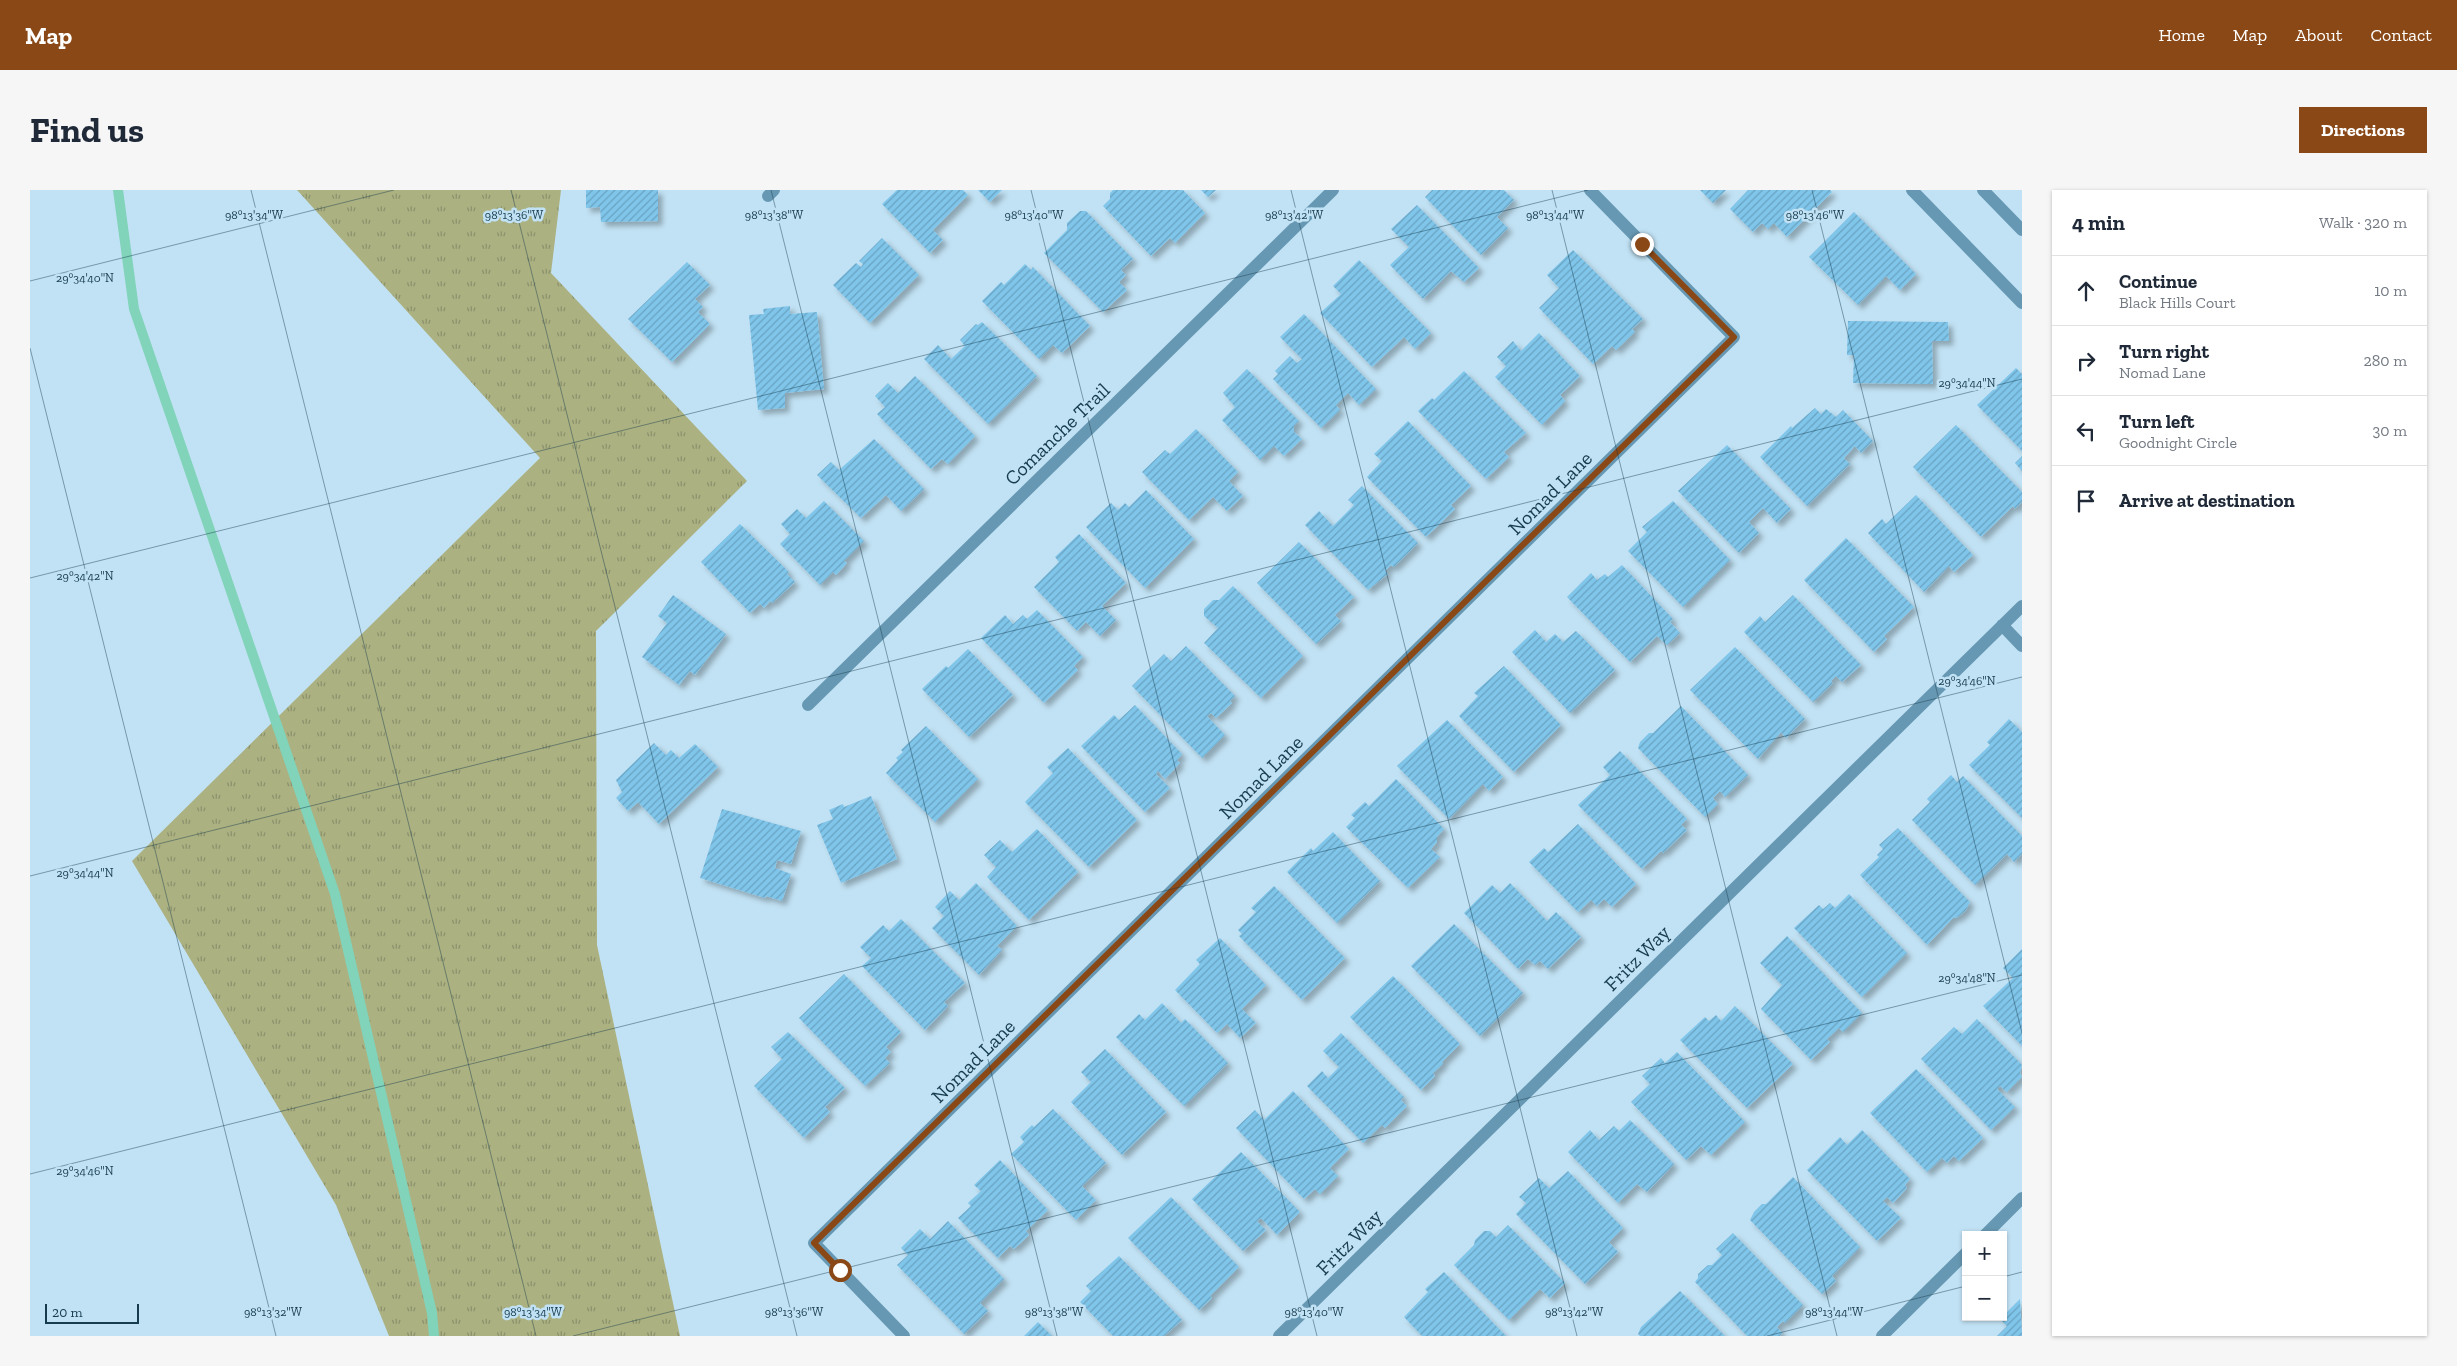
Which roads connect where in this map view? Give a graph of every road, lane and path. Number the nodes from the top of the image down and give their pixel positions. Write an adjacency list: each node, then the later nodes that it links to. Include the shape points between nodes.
1 (1333, 190): 10 (street, Comanche Trail)
2 (1590, 190): 14 (street, Nomad Lane, via 1734,337 814,1243)
3 (1912, 190): 6 (street)
4 (1983, 190): 5 (street)
5 (2022, 230)
6 (2022, 303)
7 (2022, 606): 8 (street, Fritz Way)
8 (2002, 625): 9 (street); 15 (street, Fritz Way)
9 (2022, 646)
10 (808, 705)
11 (2022, 1198): 12 (street)
12 (1989, 1231)
13 (1962, 1257): 16 (street)
14 (904, 1336)
15 (1279, 1336)
16 (1882, 1336)

